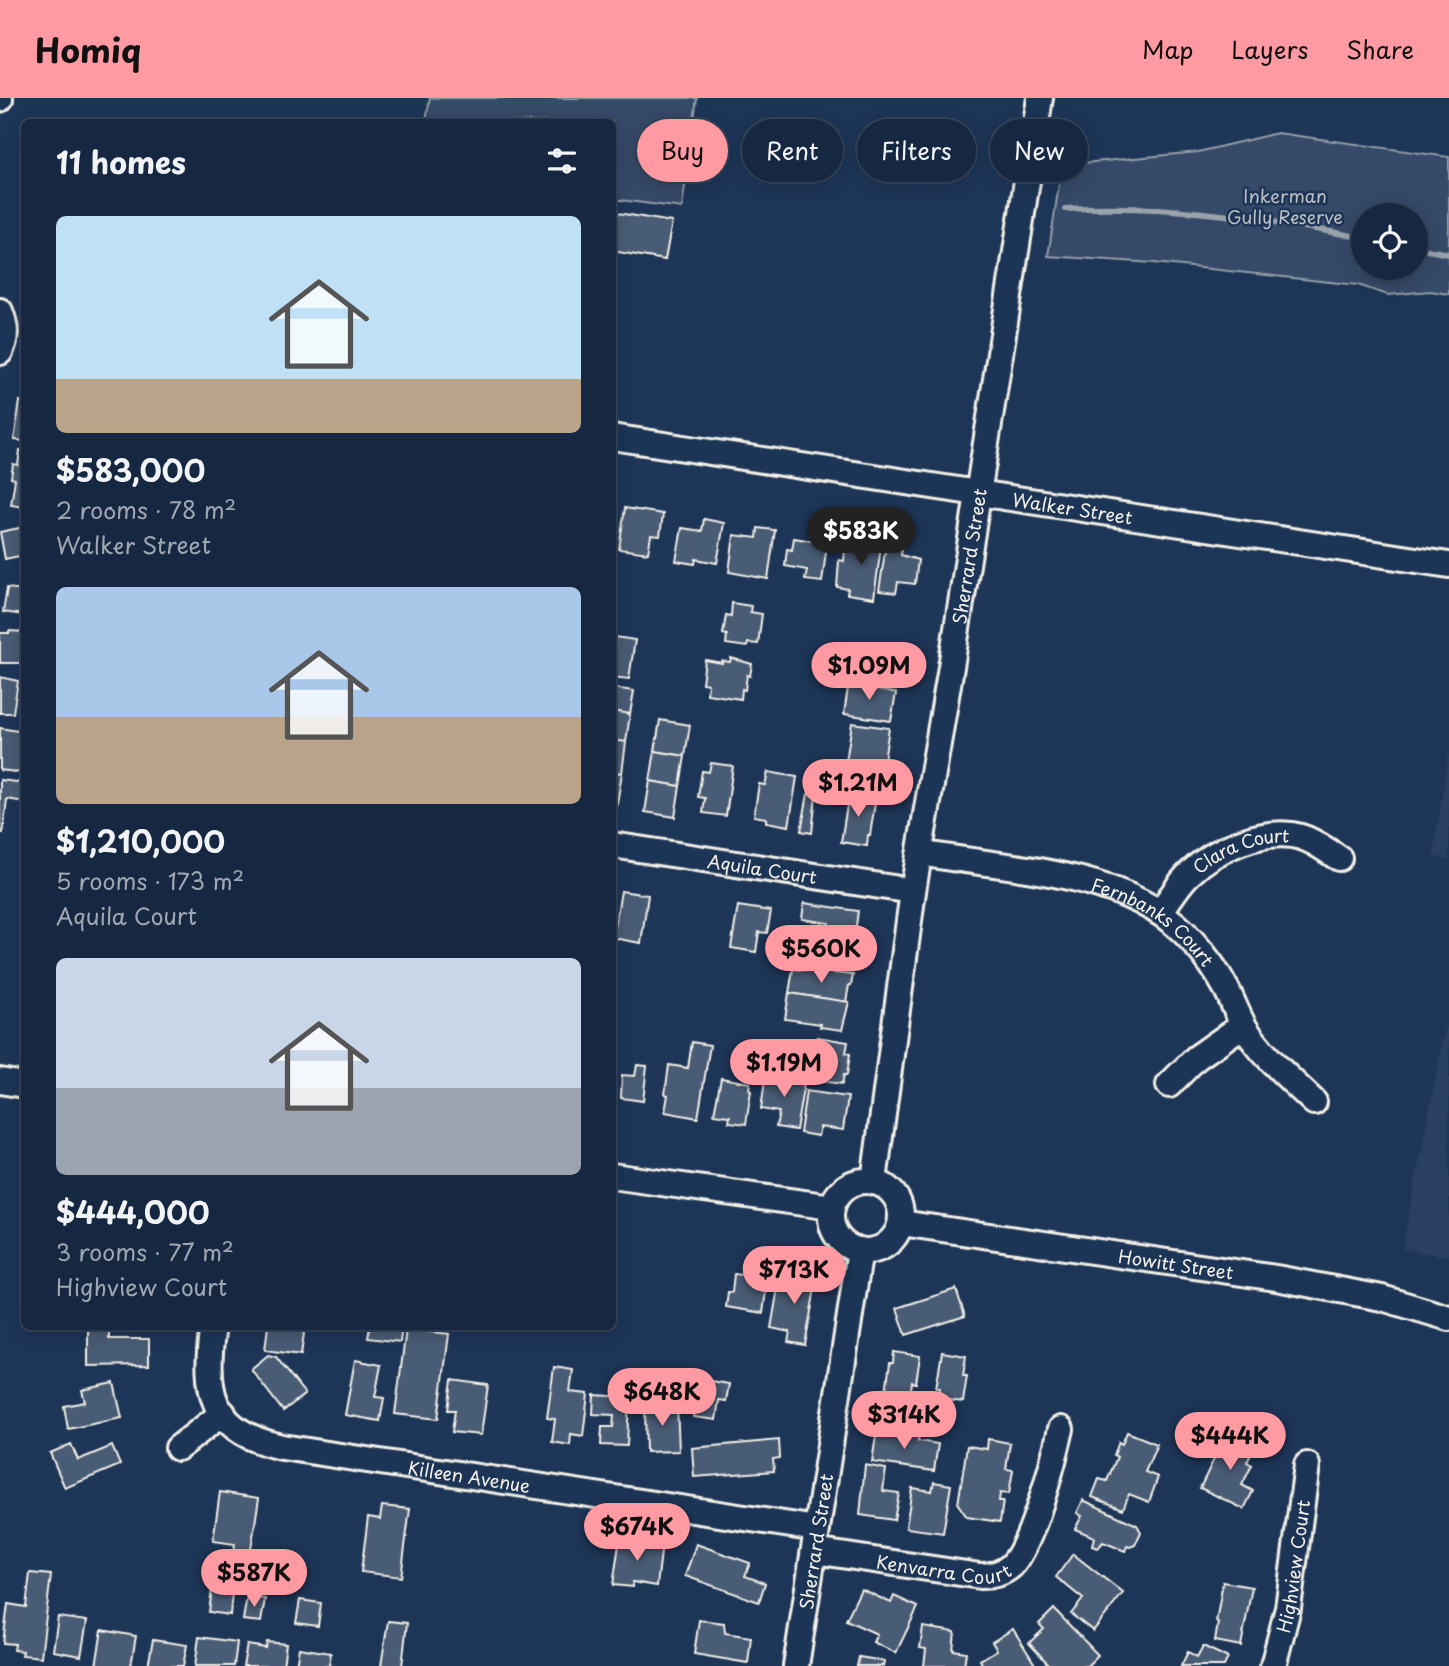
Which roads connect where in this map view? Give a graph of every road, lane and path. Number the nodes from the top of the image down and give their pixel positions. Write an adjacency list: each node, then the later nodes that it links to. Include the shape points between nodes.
1 (1040, 98): 5 (street, Sherrard Street)
2 (0, 311): 3 (street)
3 (10, 343)
4 (616, 438): 5 (street, Walker Street)
5 (978, 492): 6 (street, Walker Street); 8 (street, Sherrard Street)
6 (1449, 565)
7 (616, 846): 10 (street, Aquila Court)
8 (920, 853): 10 (street, Sherrard Street); 11 (street, Fernbanks Court, via 1093,883)
9 (1339, 858): 11 (street, Clara Court, via 1293,835 1250,840 1199,864)
10 (913, 891): 18 (street, Sherrard Street)
11 (1160, 912): 12 (street, Fernbanks Court, via 1192,940 1214,969)
12 (1243, 1025): 15 (street, via 1196,1058); 16 (street, Fernbanks Court, via 1261,1050)
13 (0, 1081): 14 (street)
14 (21, 1084)
15 (1169, 1086)
16 (1314, 1102)
17 (616, 1177): 19 (street)
18 (873, 1181): 19 (street, via 845,1188); 20 (street, via 894,1194)
19 (832, 1207): 21 (street, via 837,1235)
20 (901, 1223): 21 (street, via 887,1244 872,1251); 22 (street, Howitt Street, via 1276,1278 1382,1298)
21 (860, 1250): 28 (street, Sherrard Street)
22 (1449, 1318)
23 (213, 1330): 24 (street, Killeen Avenue, via 209,1385)
24 (223, 1413): 26 (street); 28 (street, Killeen Avenue, via 243,1433 282,1447)
25 (1061, 1429): 28 (street, Kenvarra Court, via 1050,1474 1021,1550 1014,1563 1001,1572 981,1576)
26 (178, 1448)
27 (1307, 1465): 30 (street, Highview Court, via 1288,1608)
28 (815, 1540): 29 (street, Sherrard Street)
29 (796, 1666)
30 (1273, 1666)

